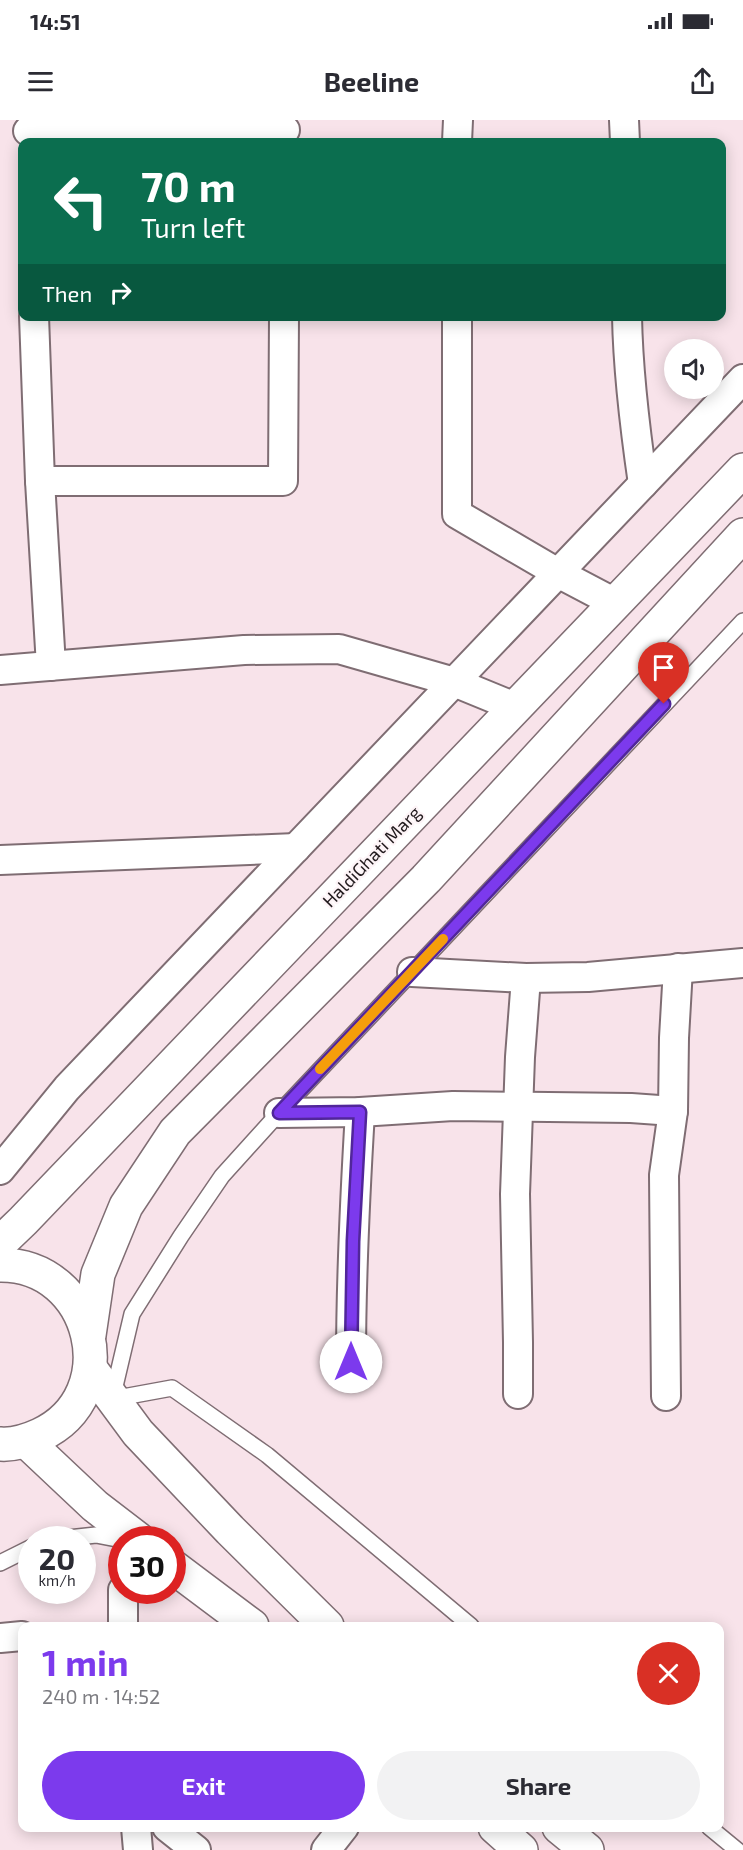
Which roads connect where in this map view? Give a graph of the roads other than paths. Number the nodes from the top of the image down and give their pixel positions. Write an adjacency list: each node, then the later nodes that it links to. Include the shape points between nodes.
1 (458, 120): 5 (street)
2 (624, 120): 6 (street)
3 (28, 131): 4 (street)
4 (285, 131)
5 (458, 138)
6 (625, 138)
7 (34, 321): 13 (street)
8 (284, 321): 13 (street, via 283,481)
9 (457, 321): 16 (street, via 457,514)
10 (627, 321): 14 (street)
11 (743, 380): 14 (street)
12 (743, 470): 17 (street, HaldiGhati Marg)
13 (40, 481): 19 (street)
14 (644, 484): 16 (street)
15 (743, 535): 36 (street, via 426,879 175,1132 126,1206 98,1274)
16 (558, 573): 17 (street); 21 (street)
17 (615, 603): 22 (street, HaldiGhati Marg)
18 (743, 621): 27 (lane)
19 (51, 666): 20 (street); 21 (street, via 244,650 339,649)
20 (0, 670)
21 (454, 682): 22 (street); 23 (street)
22 (515, 707): 34 (street, HaldiGhati Marg)
23 (296, 848): 24 (street); 33 (street, via 67,1088)
24 (0, 860)
25 (743, 963): 26 (street)
26 (678, 968): 28 (street, via 588,977); 30 (street)
27 (412, 972): 28 (street); 32 (lane)
28 (526, 978): 29 (street)
29 (518, 1107): 30 (street); 31 (street, via 453,1106); 39 (street, via 515,1194)
30 (674, 1111): 40 (street, via 664,1175)
31 (360, 1112): 32 (street); 37 (street)
32 (279, 1113): 41 (lane, via 222,1176 132,1314)
33 (0, 1170)
34 (0, 1243)
35 (0, 1265): 36 (street, via 32,1270 58,1285 78,1307)
36 (89, 1335): 38 (street)
37 (351, 1362)
38 (90, 1368): 41 (street); 42 (street, via 83,1392 69,1414 50,1430)
39 (518, 1394)
40 (666, 1396)
41 (112, 1399): 50 (street, via 138,1433); 51 (lane, via 172,1388 267,1455)
42 (9, 1447): 43 (street, via 95,1506)
43 (116, 1526)
44 (18, 1554): 45 (lane)
45 (0, 1563)
46 (186, 1576): 49 (street)
47 (123, 1604): 48 (street)
48 (123, 1622)
49 (247, 1622)
50 (323, 1622)
51 (466, 1622)
52 (18, 1636): 53 (street)
53 (0, 1638)
54 (136, 1832): 60 (street)
55 (173, 1832): 61 (street)
56 (341, 1832): 62 (street)
57 (501, 1832): 63 (street)
58 (565, 1832): 64 (street)
59 (716, 1832): 65 (lane)
60 (138, 1850)
61 (196, 1850)
62 (326, 1850)
63 (521, 1850)
64 (587, 1850)
65 (737, 1850)

